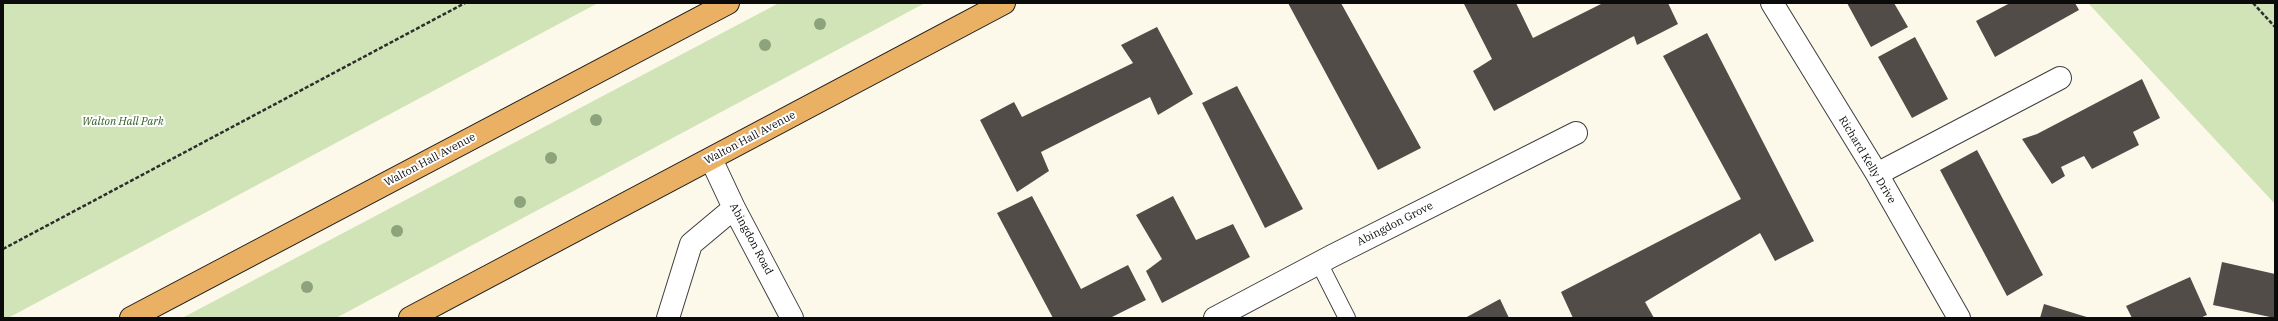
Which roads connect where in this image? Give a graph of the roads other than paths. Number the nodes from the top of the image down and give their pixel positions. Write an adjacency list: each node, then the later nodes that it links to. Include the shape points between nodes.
1 (728, 3): 10 (highway, Walton Hall Avenue)
2 (1004, 3): 6 (highway, Walton Hall Avenue)
3 (1772, 3): 7 (street, Richard Kelly Drive)
4 (2060, 78): 7 (street)
5 (1576, 133): 9 (street, Abingdon Grove)
6 (711, 159): 8 (street, Abingdon Road); 11 (highway, Walton Hall Avenue)
7 (1877, 174): 16 (street, Richard Kelly Drive)
8 (734, 208): 12 (street, via 691,244); 13 (street, Abingdon Road)
9 (1319, 263): 14 (street, Abingdon Grove); 15 (lane)
10 (131, 318)
11 (410, 318)
12 (668, 318)
13 (792, 318)
14 (1215, 318)
15 (1347, 318)
16 (1959, 318)

